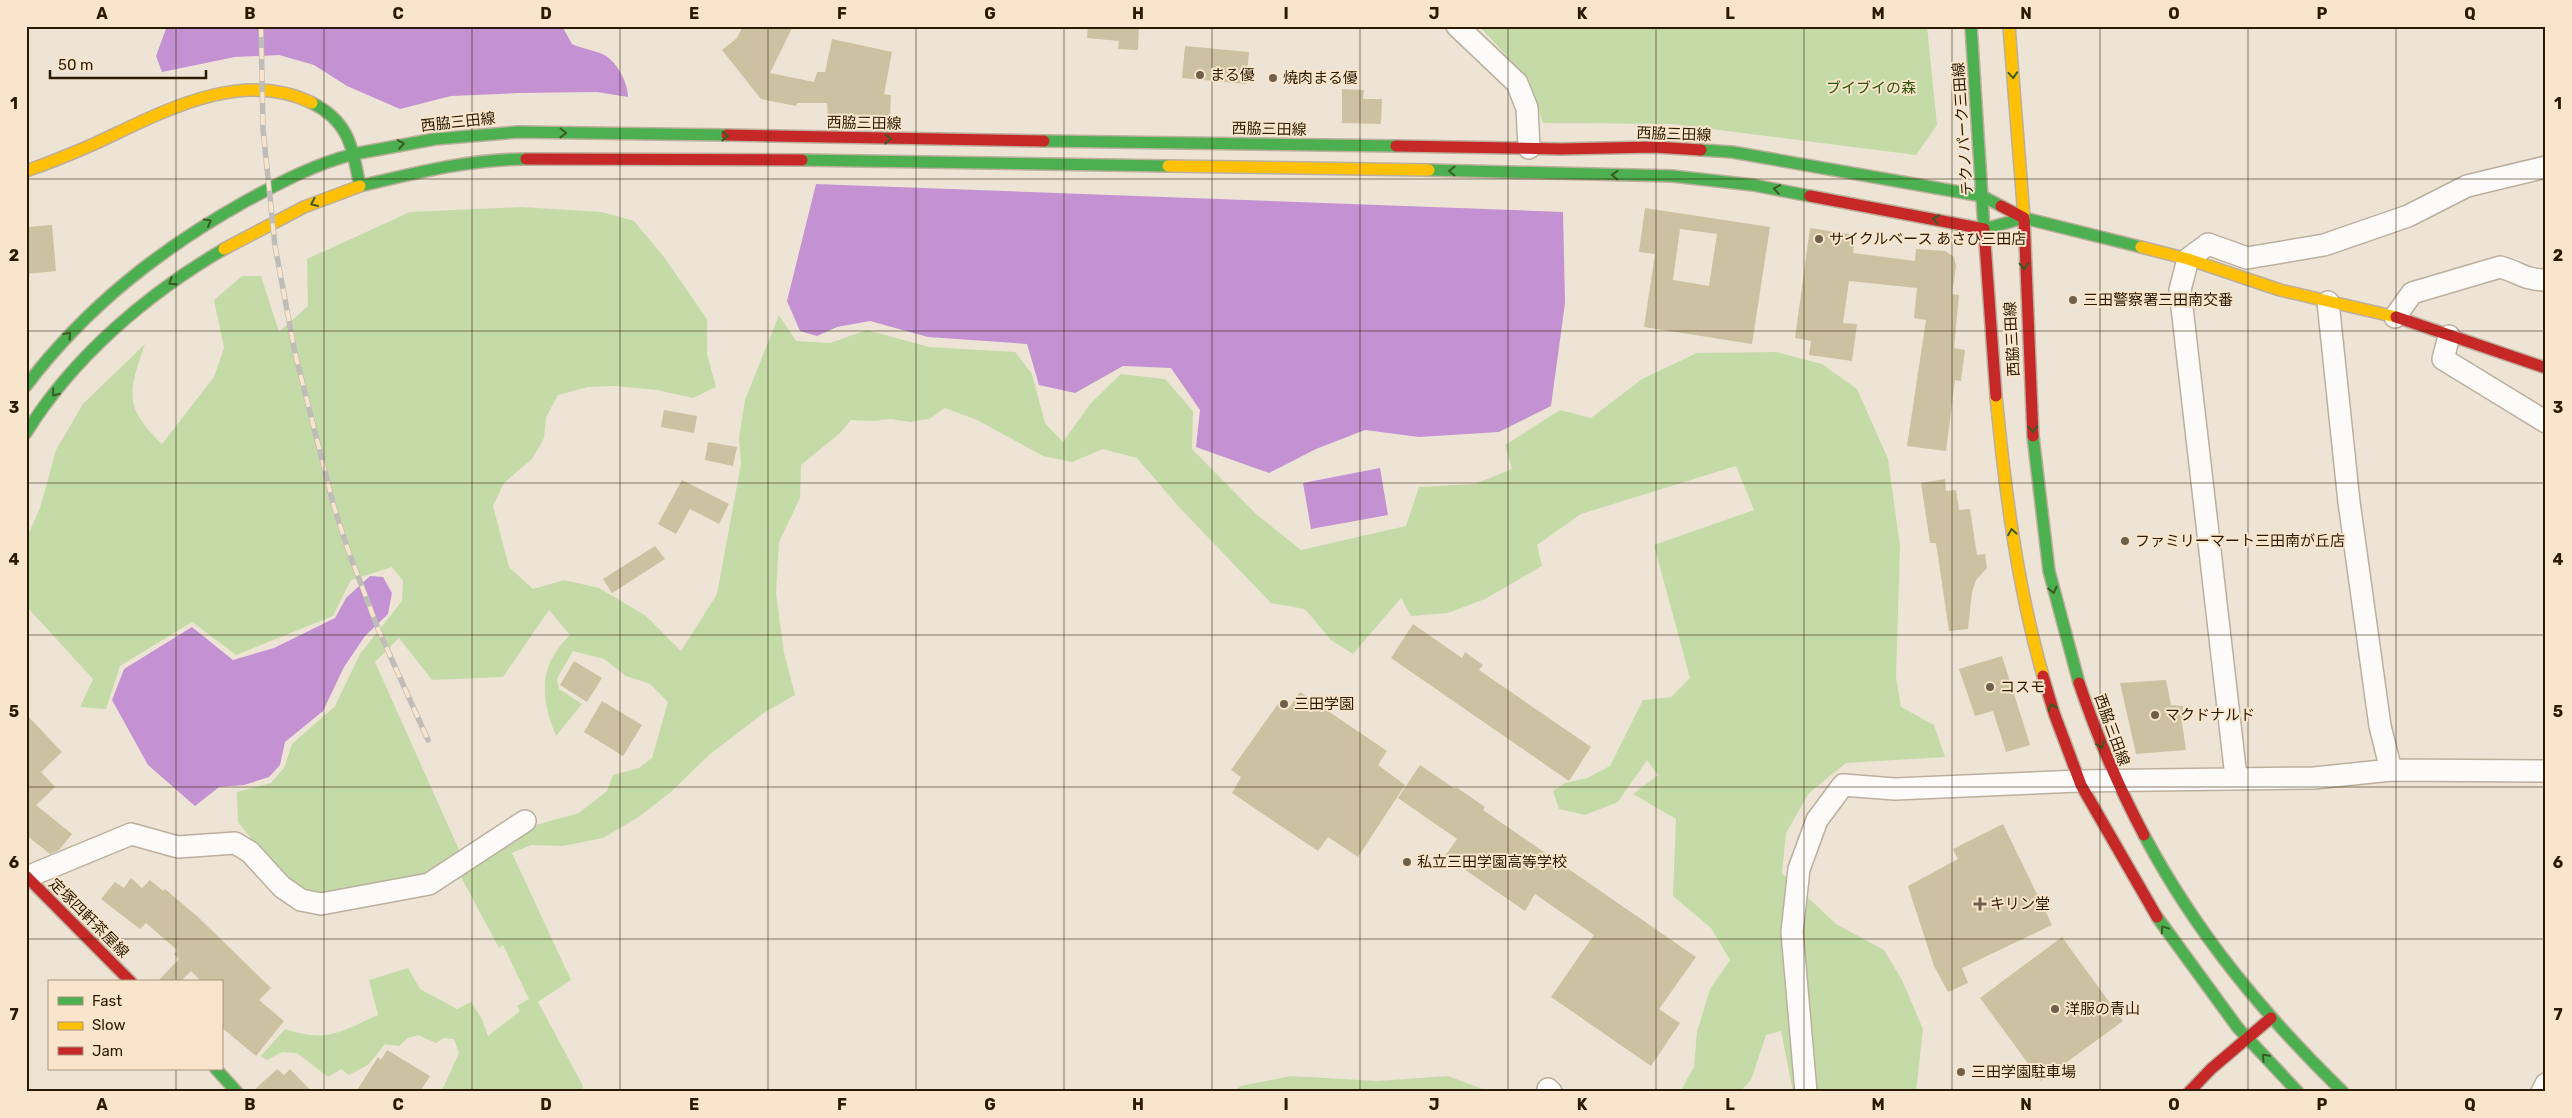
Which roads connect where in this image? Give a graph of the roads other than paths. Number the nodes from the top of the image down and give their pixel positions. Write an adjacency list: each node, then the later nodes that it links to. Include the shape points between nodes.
1 (1457, 26): 4 (street, via 1517,83 1528,108)
2 (1971, 26): 9 (main road, テクノパーク三田線)
3 (2009, 26): 10 (main road, one-way to 10)
4 (1529, 148): 5 (main road, 西脇三田線, one-way to 4, via 402,143 518,132); 9 (main road, 西脇三田線, via 1654,147 1732,152)
5 (354, 154): 7 (main road, via 336,119 320,106 287,92 249,90 224,92 184,104); 8 (main road); 18 (main road, 西脇三田線, one-way to 5, via 72,331 146,264 198,228 284,181 326,162)
6 (2546, 167): 12 (street, via 2468,186 2408,216 2324,245 2247,258 2208,244)
7 (26, 171)
8 (360, 186): 11 (main road, one-way to 8, via 1753,185 1672,176 836,160 521,159 431,169); 20 (main road, one-way to 20, via 313,203 251,234 197,264 157,292 124,320 62,383)
9 (1982, 196): 10 (main road, 西脇三田線); 11 (main road, テクノパーク三田線)
10 (2024, 218): 11 (main road); 12 (main road); 25 (main road, 西脇三田線, one-way to 25, via 2027,362 2038,499 2052,588 2073,668)
11 (1984, 229): 24 (main road, 西脇三田線, one-way to 11, via 2046,690 2024,606 1998,430)
12 (2188, 259): 14 (main road, via 2280,290); 23 (street, via 2180,290)
13 (2546, 280): 15 (street, via 2528,280 2500,267 2412,293)
14 (2328, 302): 15 (main road); 21 (street, via 2349,502 2380,726)
15 (2395, 318): 16 (main road)
16 (2448, 336): 17 (main road); 19 (street, via 2443,359)
17 (2546, 368)
18 (26, 386)
19 (2546, 422)
20 (26, 433)
21 (2391, 770): 22 (street); 23 (street, via 2314,778)
22 (2546, 770)
23 (2236, 778): 25 (street)
24 (2078, 781): 25 (street); 30 (main road, 西脇三田線, one-way to 24, via 2166,932 2131,879); 34 (street, via 1895,789 1843,785 1817,820 1799,869 1792,932)
25 (2115, 781): 29 (main road, 西脇三田線, via 2162,868 2207,938)
26 (525, 821): 27 (street, via 429,884 321,904 301,900 282,887 250,852 234,843 178,847 131,834)
27 (27, 876): 28 (main road, 定塚四軒茶屋線)
28 (129, 980)
29 (2271, 1018): 30 (main road); 37 (main road, 西脇三田線, via 2310,1062)
30 (2247, 1038): 35 (main road); 36 (main road, 西脇三田線, one-way to 30)
31 (217, 1070): 33 (main road)
32 (2546, 1084): 38 (street)
33 (237, 1092)
34 (1806, 1092)
35 (2189, 1092)
36 (2298, 1092)
37 (2343, 1092)
38 (2542, 1092)

